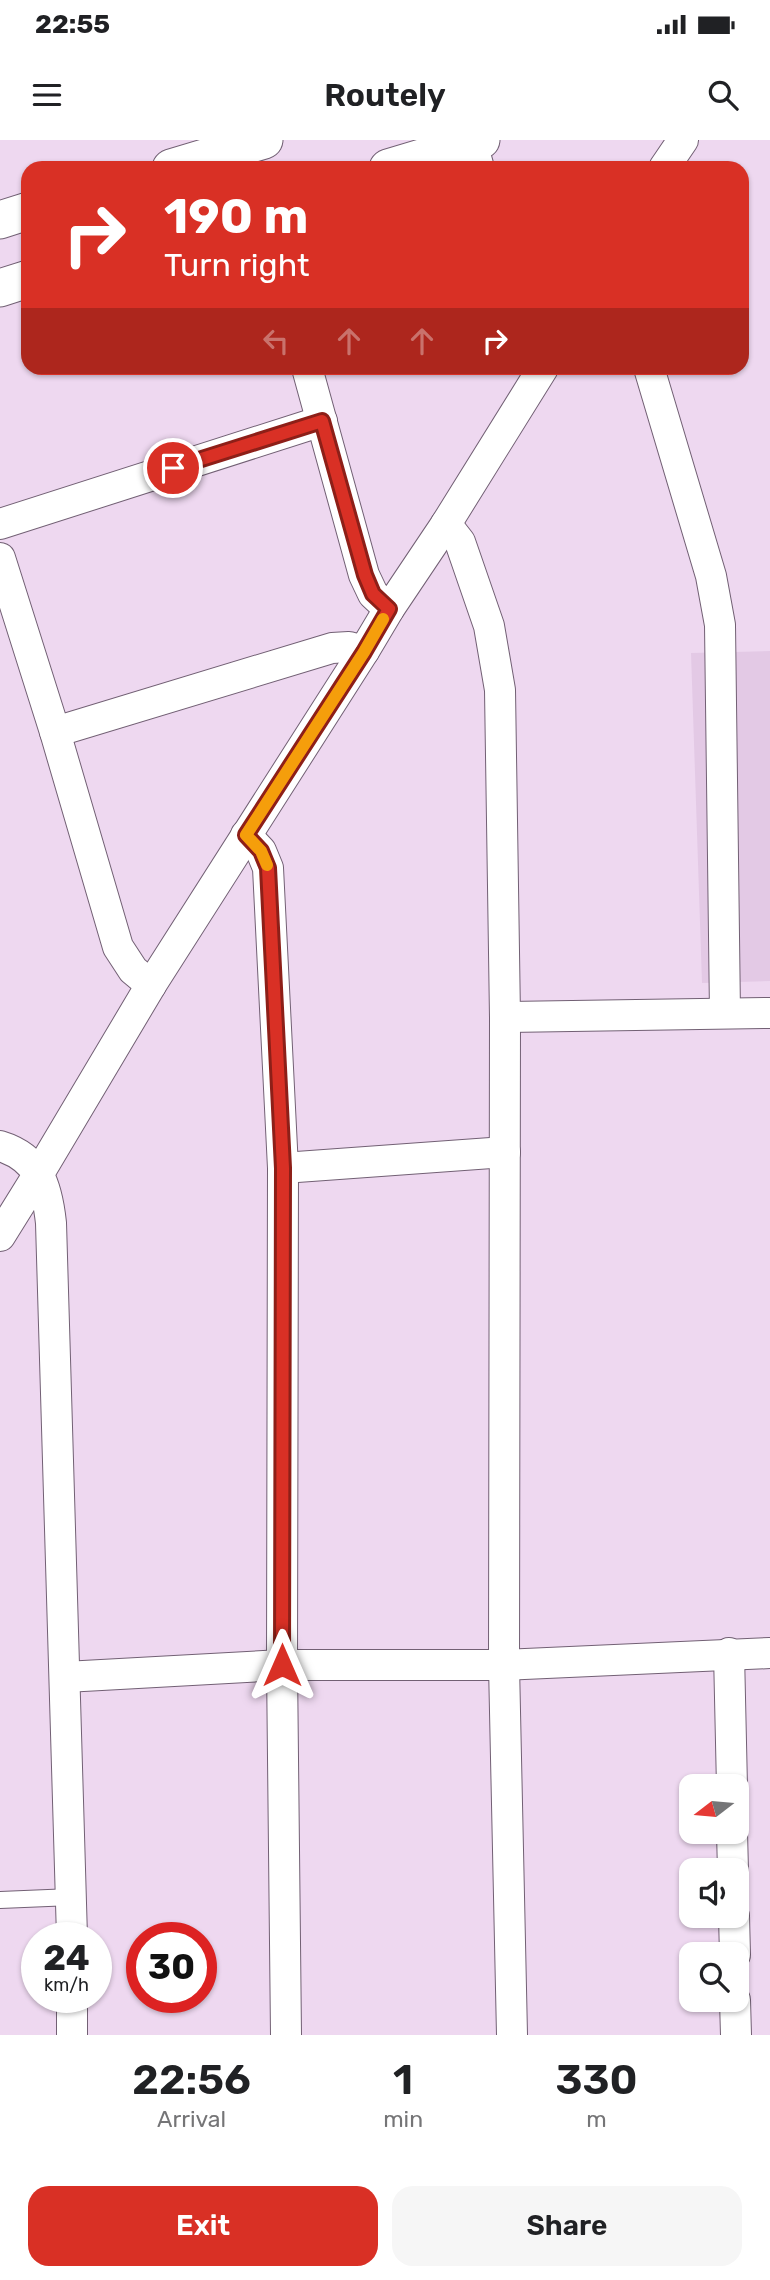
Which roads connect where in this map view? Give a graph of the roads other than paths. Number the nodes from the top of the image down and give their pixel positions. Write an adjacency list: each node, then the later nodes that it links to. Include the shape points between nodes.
1 (683, 140): 6 (street)
2 (250, 148): 4 (street)
3 (476, 148): 5 (street)
4 (199, 161)
5 (419, 161)
6 (669, 161)
7 (21, 213): 8 (street)
8 (0, 220)
9 (21, 281): 10 (street)
10 (0, 288)
11 (309, 375): 14 (street)
12 (538, 375): 16 (street)
13 (651, 375): 23 (street, via 711,576 720,625)
14 (322, 421): 15 (street); 18 (street, via 365,575 373,594)
15 (0, 524)
16 (446, 524): 18 (street); 25 (street, via 460,542 489,626 500,690)
17 (0, 558): 20 (street)
18 (389, 609): 19 (street)
19 (364, 652): 20 (street, via 332,648); 21 (street)
20 (55, 732): 22 (street, via 118,947 133,970)
21 (246, 835): 22 (street); 28 (street, via 261,851 268,868)
22 (151, 985): 29 (street)
23 (725, 1013): 24 (street); 25 (street)
24 (770, 1013)
25 (505, 1017): 27 (street)
26 (0, 1146): 29 (street, via 27,1158)
27 (505, 1152): 28 (street); 34 (street)
28 (283, 1168): 33 (street)
29 (38, 1175): 30 (street); 35 (street, via 48,1198 51,1223)
30 (0, 1236)
31 (729, 1653): 32 (street); 34 (street); 36 (street)
32 (770, 1653)
33 (282, 1665): 34 (street); 35 (street); 43 (street)
34 (504, 1665): 44 (street)
35 (65, 1677): 37 (street)
36 (732, 1774)
37 (72, 1898): 38 (lane); 39 (street)
38 (0, 1900)
39 (72, 1922)
40 (736, 2012): 45 (street)
41 (72, 2013): 42 (street)
42 (72, 2035)
43 (286, 2035)
44 (512, 2035)
45 (736, 2035)

